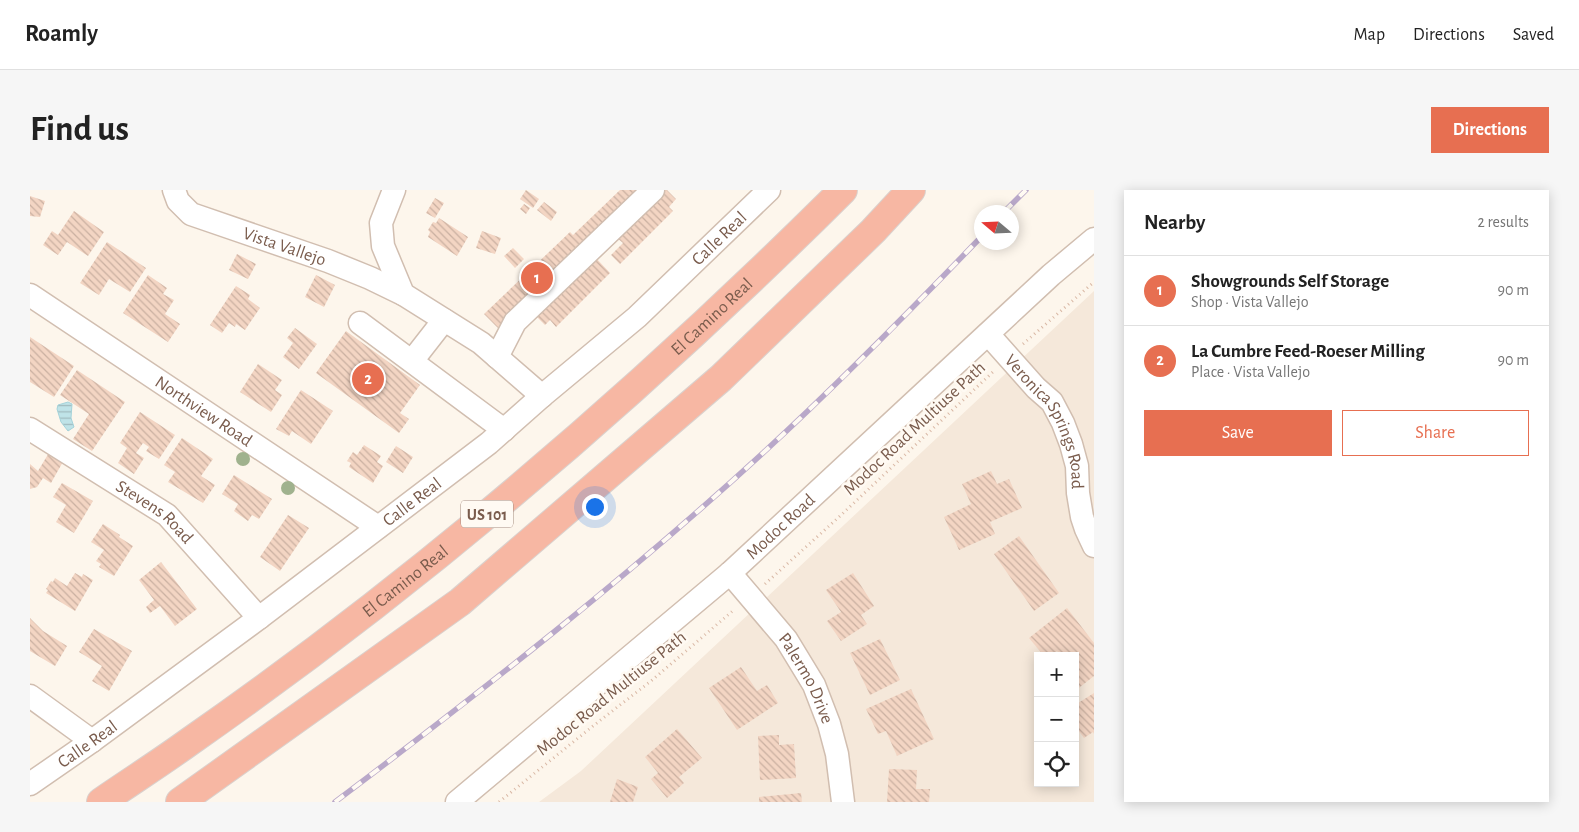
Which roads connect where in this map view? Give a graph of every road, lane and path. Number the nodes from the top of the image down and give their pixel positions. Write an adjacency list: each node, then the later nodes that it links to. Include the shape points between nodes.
1 (174, 190): 9 (street, Vista Vallejo, via 178,201 191,214 328,260)
2 (394, 190): 9 (street, via 381,223 383,246)
3 (653, 190): 15 (street, via 515,322)
4 (769, 190): 18 (street, Calle Real, via 637,317)
5 (843, 190): 30 (highway, El Camino Real / US 101, via 666,359 456,540 298,663)
6 (912, 190): 31 (highway, US 101, via 873,232 721,378 460,602)
7 (1094, 240): 13 (street, Modoc Road, via 1051,274)
8 (1094, 282): 14 (path)
9 (403, 294): 11 (street, Vista Vallejo)
10 (30, 295): 21 (street, Northview Road)
11 (444, 320): 15 (street, Vista Vallejo); 16 (street)
12 (360, 323): 16 (street)
13 (988, 334): 22 (street, Veronica Springs Road, via 1052,402 1064,424 1072,444 1082,517); 23 (street, Modoc Road)
14 (1020, 347)
15 (498, 357): 18 (street, Vista Vallejo)
16 (412, 360): 20 (street)
17 (998, 368): 24 (path, Modoc Road Multiuse Path)
18 (542, 396): 20 (street, Calle Real)
19 (30, 429): 26 (street, Stevens Road, via 167,515)
20 (504, 430): 21 (street, Calle Real)
21 (378, 527): 26 (street, Calle Real)
22 (1094, 546)
23 (730, 573): 32 (street, Modoc Road); 34 (street, Palermo Drive, via 786,639 814,685 830,724)
24 (760, 588)
25 (741, 605): 33 (path, Modoc Road Multiuse Path)
26 (259, 618): 28 (street, Calle Real)
27 (30, 696): 28 (street)
28 (92, 741): 29 (street, Calle Real)
29 (30, 784)
30 (101, 802)
31 (180, 802)
32 (457, 802)
33 (499, 802)
34 (843, 802)

